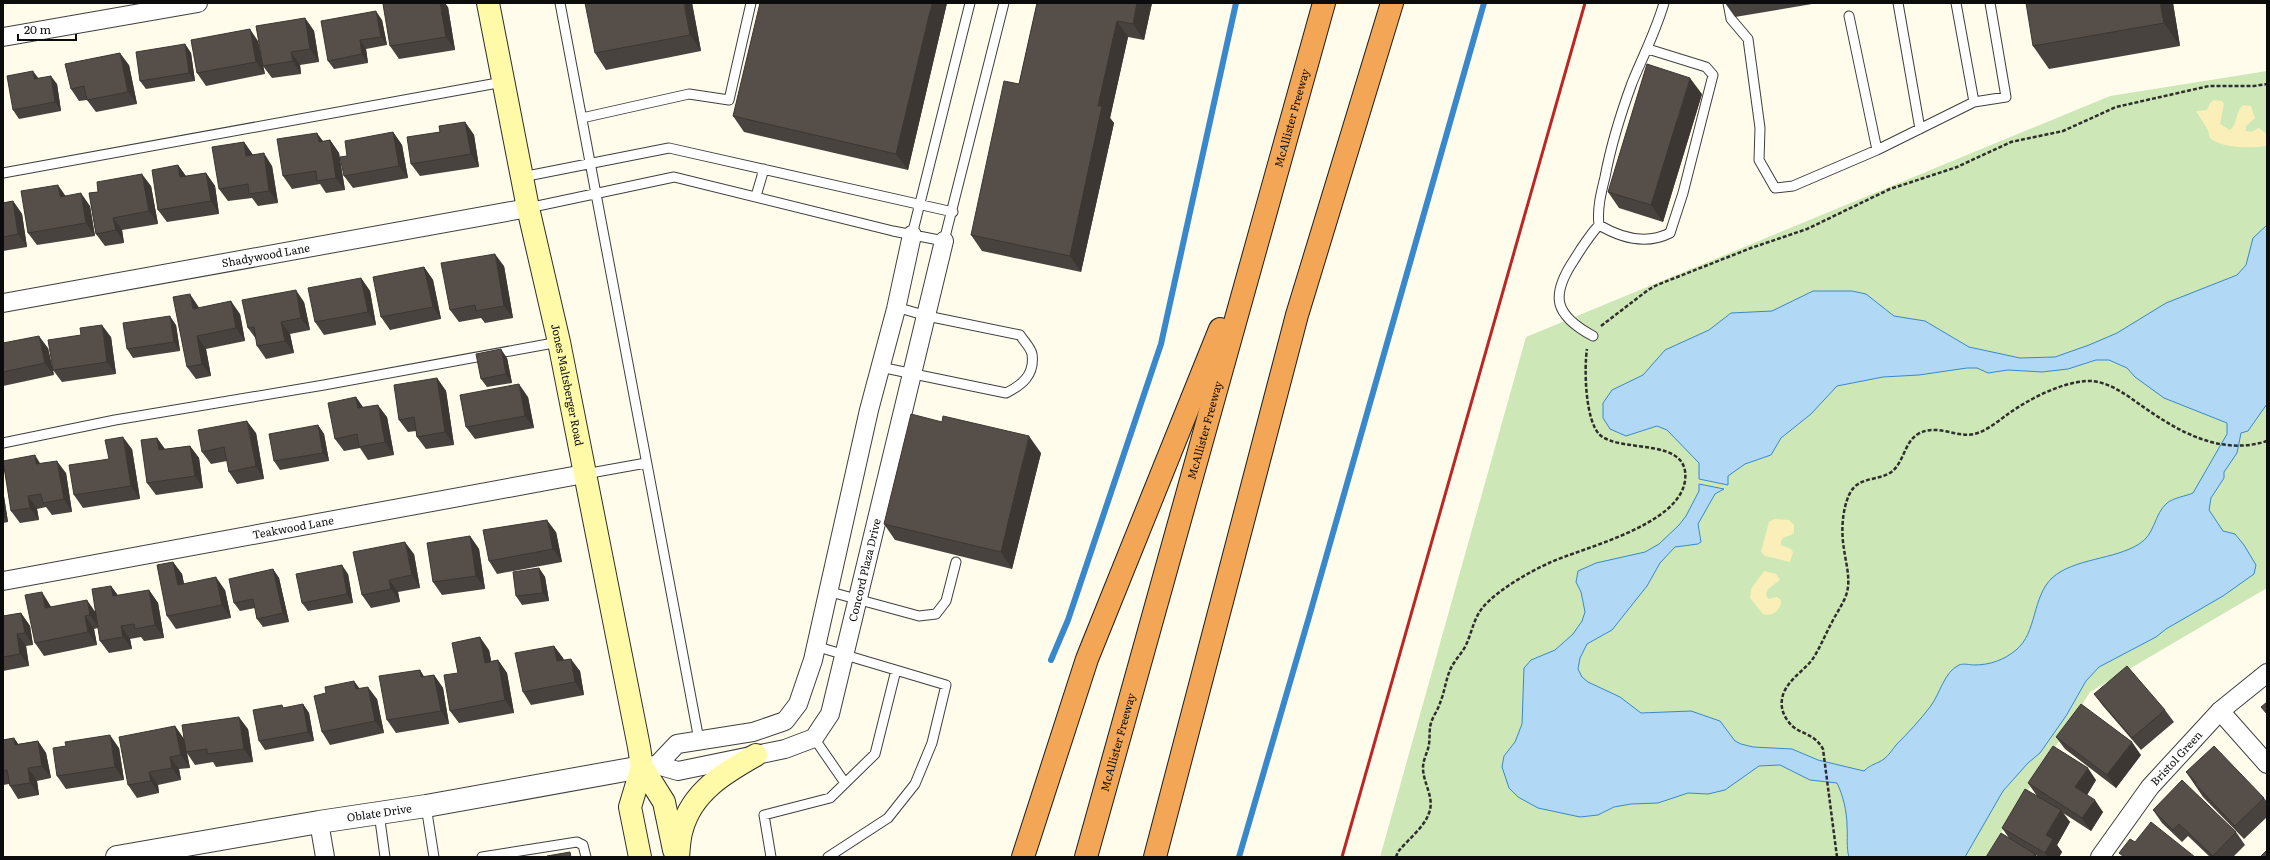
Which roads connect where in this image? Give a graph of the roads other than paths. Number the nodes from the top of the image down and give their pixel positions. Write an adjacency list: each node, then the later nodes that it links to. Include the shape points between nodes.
1 (198, 3): 15 (street)
2 (488, 3): 17 (main road, Jones Maltsberger Road)
3 (560, 3): 19 (lane)
4 (751, 3): 19 (lane, via 728,100 689,94)
5 (970, 3): 28 (lane)
6 (1004, 3): 30 (lane)
7 (1324, 3): 32 (highway, McAllister Freeway)
8 (1392, 3): 75 (highway, via 1298,315)
9 (1664, 3): 16 (lane)
10 (1728, 3): 21 (lane, via 1731,19 1748,39 1760,128 1759,160 1775,188 1793,186)
11 (1898, 3): 20 (lane)
12 (1956, 3): 18 (lane)
13 (1990, 3): 18 (lane, via 2006,97)
14 (1849, 16): 21 (lane)
15 (3, 37)
16 (1648, 49): 31 (lane, via 1633,82 1608,159 1598,213); 31 (lane, via 1706,67 1712,76 1683,193 1670,233 1659,238 1616,235)
17 (504, 82): 24 (lane); 25 (main road, Jones Maltsberger Road)
18 (1974, 102): 20 (lane)
19 (582, 118): 22 (lane)
20 (1920, 129): 21 (lane)
21 (1877, 150)
22 (591, 164): 23 (lane, via 669,148); 25 (lane); 26 (lane)
23 (764, 169): 27 (lane); 28 (lane)
24 (3, 173)
25 (522, 177): 29 (main road, Jones Maltsberger Road)
26 (596, 192): 27 (lane, via 674,177); 29 (lane); 43 (lane)
27 (756, 196): 33 (lane)
28 (918, 206): 30 (lane); 33 (lane)
29 (528, 208): 35 (street, Shadywood Lane); 39 (main road, Jones Maltsberger Road)
30 (953, 212): 34 (lane)
31 (1599, 225): 38 (lane, via 1583,242 1558,288 1558,299 1565,316 1576,327)
32 (1260, 231): 73 (highway, via 1087,659); 74 (highway, McAllister Freeway)
33 (912, 234): 34 (lane); 36 (street)
34 (944, 242): 37 (street, Concord Plaza Drive)
35 (3, 303)
36 (896, 307): 37 (lane); 40 (street)
37 (927, 316): 41 (street, Concord Plaza Drive); 41 (lane, via 1020,335 1032,353 1030,371 1022,385 1006,393)
38 (1593, 336)
39 (559, 342): 42 (lane, via 115,420); 44 (main road, Jones Maltsberger Road)
40 (880, 367): 41 (lane); 47 (street)
41 (912, 374): 48 (street, Concord Plaza Drive)
42 (3, 443)
43 (646, 463): 44 (lane); 55 (lane)
44 (584, 474): 46 (street, Teakwood Lane); 58 (main road, Jones Maltsberger Road)
45 (956, 562): 48 (lane, via 946,601 936,614 919,616)
46 (3, 581)
47 (827, 592): 48 (lane); 49 (street)
48 (858, 600): 50 (street, Concord Plaza Drive)
49 (815, 646): 50 (lane); 55 (street, via 798,704 785,721 754,732)
50 (845, 654): 51 (lane); 54 (street, Concord Plaza Drive, via 830,714)
51 (896, 670): 59 (lane, via 875,754); 72 (lane, via 946,685 932,743 915,784 888,818)
52 (2267, 673): 53 (street, Bristol Green)
53 (2220, 711): 57 (street); 76 (street, Bristol Green, via 2150,787)
54 (814, 738): 56 (street, via 785,749); 59 (lane)
55 (699, 740): 58 (street, via 677,744)
56 (756, 755): 58 (street, via 678,771); 70 (main road, via 720,775 695,801 682,830)
57 (2267, 764)
58 (649, 766): 60 (street, Oblate Drive); 69 (main road, Jones Maltsberger Road, via 630,807); 70 (main road, Jones Maltsberger Road, via 664,802)
59 (845, 783): 71 (lane, via 830,798 764,815)
60 (426, 806): 61 (street, Oblate Drive); 66 (lane)
61 (379, 813): 62 (street, Oblate Drive); 65 (lane)
62 (319, 822): 63 (street, Oblate Drive); 64 (street)
63 (117, 857)
64 (325, 857)
65 (386, 857)
66 (434, 857)
67 (482, 857): 68 (lane, via 577,842 583,845)
68 (586, 857)
69 (640, 857)
70 (677, 857)
71 (771, 857)
72 (828, 857)
73 (1023, 857)
74 (1086, 857)
75 (1155, 857)
76 (2100, 857)

